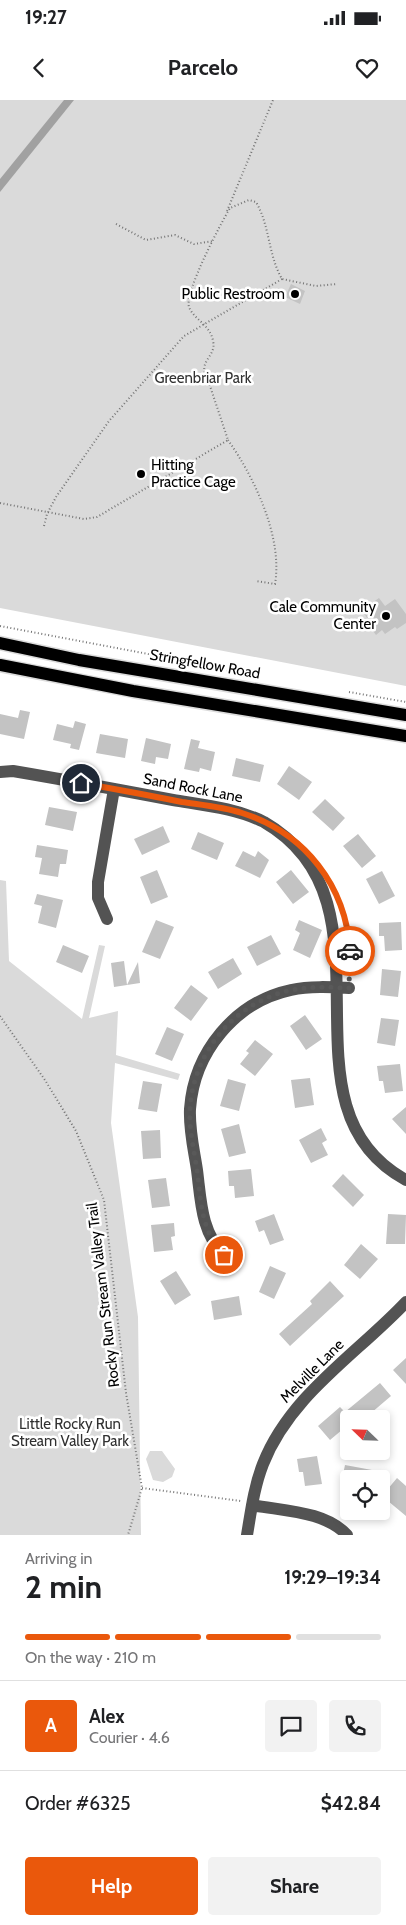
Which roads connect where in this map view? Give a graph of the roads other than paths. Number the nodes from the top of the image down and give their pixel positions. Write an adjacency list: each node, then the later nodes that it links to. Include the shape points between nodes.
1 (0, 643): 3 (main road, Stringfellow Road, via 79,660)
2 (0, 665): 4 (main road, via 134,691)
3 (406, 715)
4 (406, 736)
5 (0, 772): 6 (street, Sand Rock Lane, via 13,771)
6 (114, 789): 7 (street, Sand Rock Lane, via 236,811 263,821 289,836 310,855 328,877); 8 (street, via 98,882 98,898)
7 (340, 903)
8 (107, 919)
9 (406, 1180): 10 (street, via 373,1155 359,1135 351,1114 347,1081 349,983 302,988 261,1000 227,1025 202,1062 192,1095 191,1129 203,1218 212,1244)
10 (224, 1255)
11 (406, 1302): 12 (street, Melville Lane, via 308,1395 289,1418 263,1464)
12 (252, 1505): 13 (street, Melville Lane); 14 (street, via 318,1517 339,1526)
13 (247, 1535)
14 (347, 1535)

